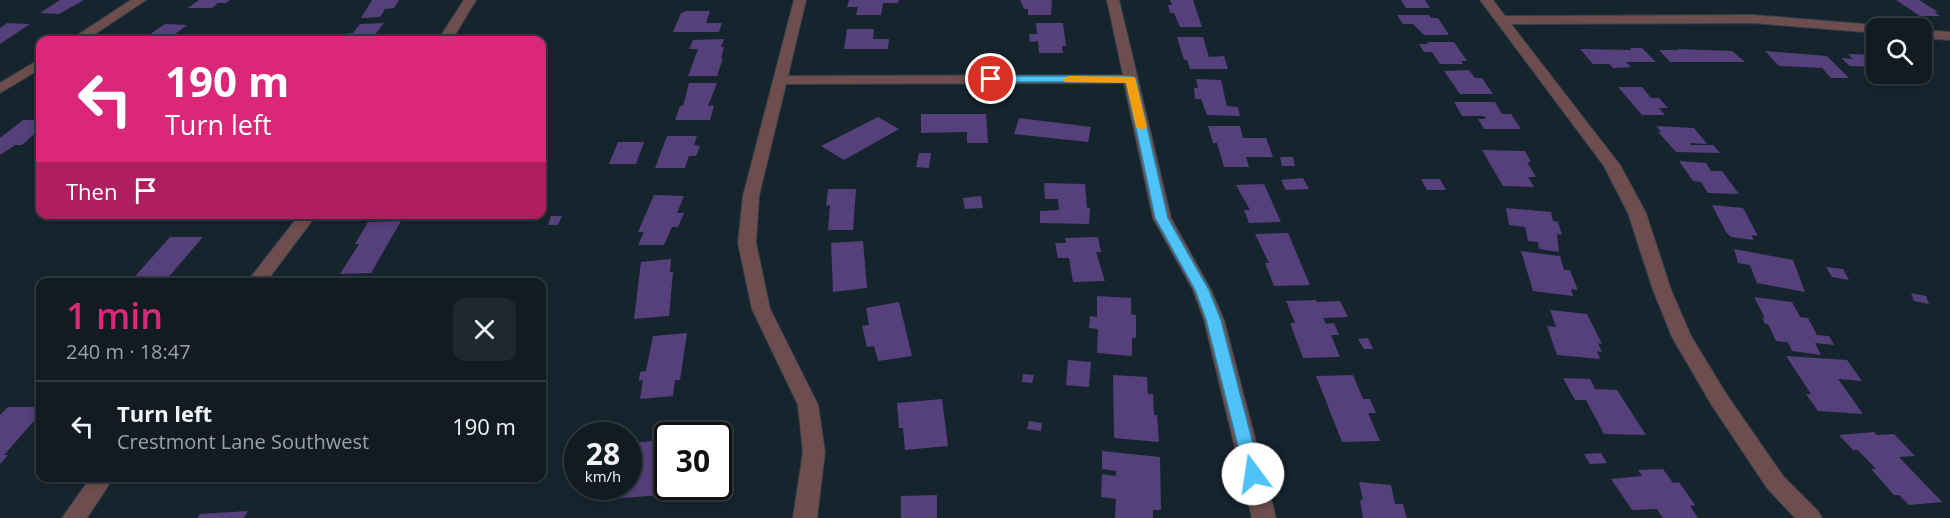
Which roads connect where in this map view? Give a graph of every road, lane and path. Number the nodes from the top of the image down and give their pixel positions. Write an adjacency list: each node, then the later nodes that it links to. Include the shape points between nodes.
1 (140, 0): 9 (street)
2 (470, 0): 10 (street)
3 (800, 0): 14 (street)
4 (1113, 0): 13 (street)
5 (1486, 0): 6 (street)
6 (1502, 20): 7 (street, via 1754,19); 22 (street, via 1612,165 1637,213 1682,337 1775,482)
7 (1866, 28)
8 (1932, 35): 11 (street)
9 (83, 36)
10 (448, 36)
11 (1950, 36)
12 (36, 66): 15 (street)
13 (1131, 79): 14 (street); 21 (street, via 1162,218 1214,320)
14 (780, 80): 20 (street, via 751,196 747,243 761,309 808,405 814,452)
15 (0, 89)
16 (305, 219): 17 (street)
17 (259, 278)
18 (99, 482): 19 (street)
19 (74, 518)
20 (805, 518)
21 (1264, 518)
22 (1810, 518)

